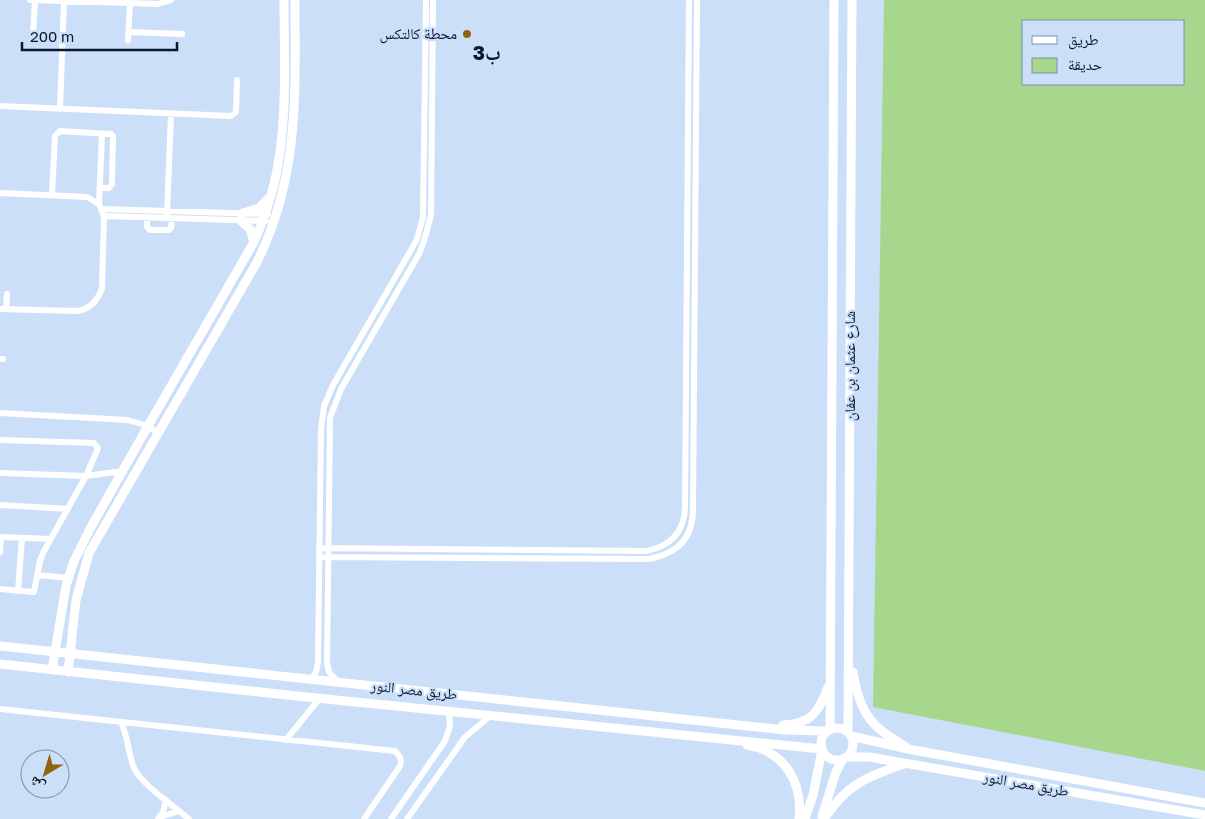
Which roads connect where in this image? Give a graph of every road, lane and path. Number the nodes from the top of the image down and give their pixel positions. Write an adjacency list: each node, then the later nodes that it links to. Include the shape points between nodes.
1 (30, 0): 2 (street)
2 (35, 0): 12 (street); 18 (street)
3 (171, 0): 13 (street, via 158,4)
4 (284, 0): 28 (street, via 281,133)
5 (295, 0): 34 (street, via 292,145)
6 (426, 0): 51 (street, via 422,222 411,250 324,406)
7 (433, 0): 50 (street, via 431,215 419,254 333,408 329,429)
8 (689, 0): 50 (street, via 685,518 682,528 667,544 647,550)
9 (697, 0): 53 (street, via 693,508 692,526 684,541 673,552 649,559)
10 (834, 0): 14 (street, شارع عثمان بن عفان)
11 (852, 0): 15 (street, شارع عثمان بن عفان)
12 (64, 1): 13 (street); 22 (street)
13 (130, 3): 16 (street)
14 (834, 19): 15 (street); 67 (street, شارع عثمان بن عفان)
15 (852, 19): 60 (street, شارع عثمان بن عفان)
16 (128, 32): 17 (street); 19 (street)
17 (182, 34)
18 (32, 36)
19 (128, 40)
20 (237, 80): 23 (street, via 234,116)
21 (0, 106): 22 (street)
22 (60, 109): 23 (street)
23 (171, 114): 30 (street)
24 (102, 134): 25 (street); 25 (street, via 114,137 114,158 112,186); 27 (street, via 56,133)
25 (100, 188): 29 (street)
26 (0, 193): 27 (street)
27 (52, 195): 29 (street, via 87,197)
28 (271, 196): 32 (street, via 259,208); 33 (street)
29 (102, 210): 30 (street); 31 (street); 37 (street, via 102,288 93,304 77,311)
30 (168, 216): 31 (street); 31 (street, via 169,230 150,230); 32 (street)
31 (147, 217)
32 (241, 217): 33 (street); 35 (street)
33 (264, 218): 34 (street); 35 (street)
34 (276, 218): 40 (street, via 256,262)
35 (254, 242): 39 (street)
36 (7, 294): 37 (street)
37 (3, 309)
38 (0, 413): 39 (street, via 123,419)
39 (148, 426): 40 (street); 42 (street)
40 (158, 433): 62 (street, via 89,553 76,600)
41 (0, 440): 44 (street, via 94,443 98,448)
42 (122, 471): 44 (street); 56 (street, via 74,561)
43 (0, 473): 44 (street)
44 (86, 476): 46 (street)
45 (0, 505): 46 (street)
46 (68, 509): 49 (street)
47 (0, 537): 48 (street); 52 (street)
48 (22, 538): 49 (street); 58 (street)
49 (50, 539): 55 (street, via 40,561)
50 (328, 547): 51 (street); 53 (street)
51 (319, 548): 54 (street)
52 (0, 552)
53 (328, 556): 54 (street); 68 (street, via 327,662 329,672)
54 (319, 557): 66 (street, via 318,662)
55 (38, 575): 56 (street); 58 (street, via 34,592)
56 (69, 578): 61 (street)
57 (0, 589): 58 (street)
58 (18, 591)
59 (0, 646): 61 (street, طريق مصر النور)
60 (849, 651): 79 (street, شارع عثمان بن عفان); 84 (street, via 857,695 863,709 883,732)
61 (55, 652): 62 (street, طريق مصر النور); 64 (street)
62 (71, 654): 65 (street); 66 (street, طريق مصر النور)
63 (0, 664): 64 (street, طريق مصر النور)
64 (52, 670): 65 (street, طريق مصر النور)
65 (68, 672): 69 (street, طريق مصر النور)
66 (310, 680): 68 (street, طريق مصر النور)
67 (831, 680): 76 (street, via 822,704 807,719 794,724); 77 (street, شارع عثمان بن عفان)
68 (339, 683): 72 (street, طريق مصر النور)
69 (319, 699): 71 (street, طريق مصر النور); 82 (street)
70 (0, 709): 74 (street)
71 (450, 712): 73 (street, طريق مصر النور); 94 (street, via 445,741)
72 (649, 715): 76 (street, طريق مصر النور); 78 (street)
73 (490, 716): 78 (street, طريق مصر النور); 95 (street, via 465,737)
74 (121, 722): 75 (street); 81 (street)
75 (135, 724): 81 (street); 82 (street)
76 (749, 726): 77 (street, طريق مصر النور)
77 (829, 730): 79 (street, via 840,728); 83 (street, via 821,741)
78 (646, 732): 80 (street, طريق مصر النور)
79 (849, 734): 84 (street, طريق مصر النور); 85 (street, via 853,749)
80 (725, 738): 83 (street, طريق مصر النور); 96 (street, via 766,751 788,768 799,793)
81 (127, 739): 87 (street, via 136,771)
82 (286, 740): 93 (street, via 400,755 400,766)
83 (822, 749): 85 (street, via 829,758); 97 (street)
84 (908, 749): 88 (street, طريق مصر النور)
85 (845, 758): 86 (street, طريق مصر النور, via 869,756); 98 (street, via 836,772)
86 (905, 764): 90 (street, طريق مصر النور); 98 (street, via 876,773 855,785 844,793)
87 (166, 800): 89 (street); 91 (street)
88 (1205, 803)
89 (179, 811): 91 (street); 92 (street)
90 (1205, 815)
91 (159, 818)
92 (189, 819)
93 (364, 819)
94 (391, 819)
95 (407, 819)
96 (799, 819)
97 (805, 819)
98 (823, 819)

